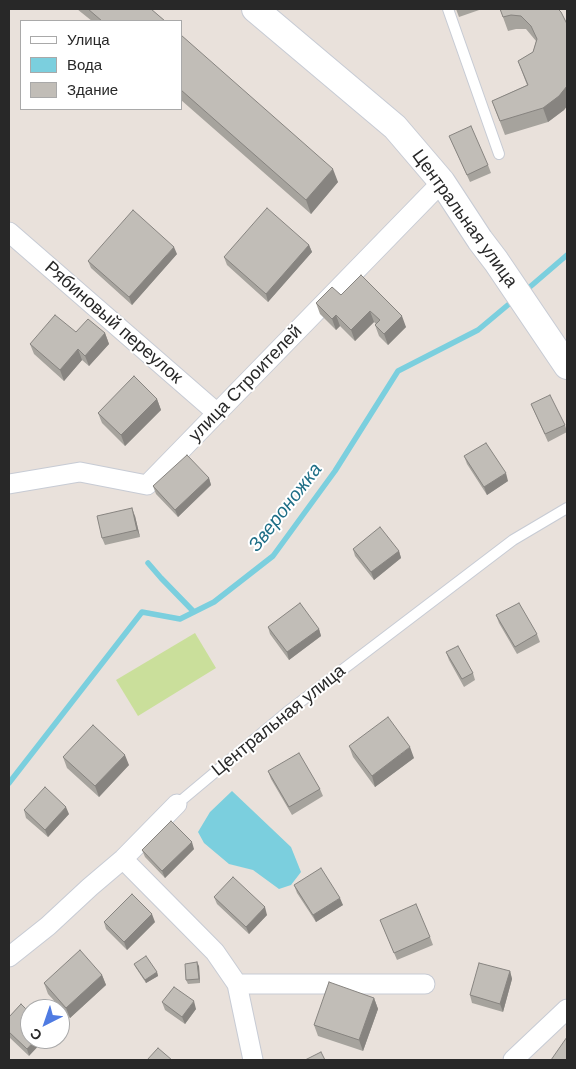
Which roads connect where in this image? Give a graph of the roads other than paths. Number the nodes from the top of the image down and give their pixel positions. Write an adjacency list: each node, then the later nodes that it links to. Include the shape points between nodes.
1 (255, 9): 4 (street, Центральная улица, via 395,127)
2 (448, 9): 3 (lane)
3 (499, 154)
4 (442, 182): 6 (street, Центральная улица); 7 (street, улица Строителей)
5 (9, 232): 7 (street, Рябиновый переулок)
6 (567, 366)
7 (217, 413): 8 (street, улица Строителей, via 147,485 80,472)
8 (9, 484)
9 (567, 508): 10 (lane, Центральная улица, via 514,540 287,712)
10 (177, 804): 11 (street, Центральная улица)
11 (123, 859): 12 (street, Центральная улица); 13 (street, via 215,952)
12 (9, 957)
13 (238, 984): 14 (street); 16 (street)
14 (425, 984)
15 (567, 1008): 17 (street)
16 (253, 1060)
17 (513, 1060)

